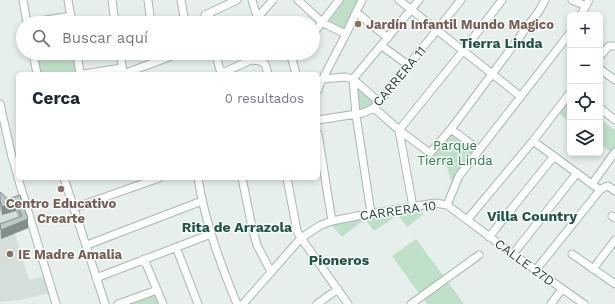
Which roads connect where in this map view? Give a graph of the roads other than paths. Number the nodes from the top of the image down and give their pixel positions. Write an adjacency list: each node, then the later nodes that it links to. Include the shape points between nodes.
1 (23, 0): 22 (street)
2 (68, 0): 23 (street)
3 (112, 0): 24 (street)
4 (148, 0): 25 (street)
5 (182, 0): 26 (street)
6 (237, 0): 27 (street, via 204,15)
7 (252, 0): 28 (street)
8 (273, 0): 29 (street)
9 (298, 0): 30 (street)
10 (339, 0): 32 (street)
11 (362, 0): 20 (street)
12 (399, 0): 19 (street)
13 (419, 0): 19 (street)
14 (460, 0): 34 (street, CARRERA 11)
15 (502, 0): 40 (street)
16 (545, 0): 61 (street)
17 (572, 0): 18 (street)
18 (587, 3): 21 (street)
19 (411, 9): 34 (street); 37 (street)
20 (356, 12): 35 (street); 37 (street)
21 (582, 12)
22 (26, 16)
23 (70, 16)
24 (114, 16)
25 (150, 16)
26 (184, 16)
27 (206, 16)
28 (257, 16)
29 (261, 16)
30 (315, 16)
31 (320, 20): 32 (street)
32 (323, 23): 33 (street); 35 (street)
33 (320, 26)
34 (436, 30): 40 (street); 52 (street, CARRERA 11)
35 (346, 34): 64 (street)
36 (567, 37): 66 (street, CARRERA 10)
37 (388, 38): 38 (street)
38 (382, 46): 52 (street); 62 (street)
39 (612, 46): 41 (street)
40 (463, 51): 61 (street); 75 (street)
41 (603, 54)
42 (34, 60): 54 (street)
43 (79, 60): 55 (street)
44 (121, 60): 56 (street)
45 (160, 60): 50 (street)
46 (217, 60): 57 (street)
47 (251, 60): 51 (street)
48 (251, 60): 58 (street)
49 (292, 60): 60 (street)
50 (157, 61): 56 (street)
51 (260, 61): 59 (street, via 265,64)
52 (408, 65): 69 (street, CARRERA 11)
53 (603, 70): 63 (street)
54 (37, 72)
55 (82, 72)
56 (123, 72)
57 (220, 72)
58 (225, 72)
59 (267, 72)
60 (295, 72)
61 (492, 74): 66 (street); 74 (street)
62 (353, 79): 65 (street, via 345,78); 69 (street); 71 (street)
63 (615, 80)
64 (320, 83)
65 (320, 85)
66 (520, 96): 78 (street, CARRERA 10)
67 (567, 97): 76 (street)
68 (0, 104): 80 (street)
69 (376, 105): 71 (street, CARRERA 11); 75 (street)
70 (603, 110): 73 (street)
71 (356, 115): 72 (street, CARRERA 11); 96 (street)
72 (320, 120)
73 (615, 120)
74 (451, 128): 75 (street, via 430,153); 78 (street)
75 (399, 130): 94 (street)
76 (533, 141): 81 (street); 97 (street)
77 (320, 146): 98 (street)
78 (479, 150): 93 (street, CARRERA 10, via 459,176)
79 (615, 152): 89 (street)
80 (15, 156)
81 (554, 156): 82 (street); 100 (street)
82 (577, 173): 89 (street); 105 (street)
83 (19, 180): 117 (street)
84 (65, 180): 95 (street)
85 (153, 180): 95 (street)
86 (198, 180): 92 (street)
87 (242, 180): 111 (street, via 257,245)
88 (287, 180): 101 (street, via 295,223)
89 (592, 184): 90 (street)
90 (600, 190): 91 (street, via 608,186); 110 (street)
91 (615, 191)
92 (202, 201): 99 (street); 103 (street)
93 (447, 205): 94 (street, CARRERA 10, via 435,203); 97 (street, CALLE 27D)
94 (414, 207): 96 (street, CARRERA 10)
95 (74, 208): 103 (street)
96 (371, 213): 98 (street, CARRERA 10)
97 (466, 220): 100 (street, CALLE 27D)
98 (332, 221): 101 (street, CARRERA 10)
99 (211, 234): 104 (street); 122 (street)
100 (489, 237): 105 (street, CALLE 27D)
101 (301, 238): 111 (street, CARRERA 10); 114 (street)
102 (615, 240): 109 (street)
103 (87, 245): 112 (street)
104 (176, 247): 108 (street); 121 (street)
105 (513, 254): 110 (street, CALLE 27D)
106 (572, 254): 109 (street)
107 (479, 255): 126 (street)
108 (144, 259): 112 (street); 116 (street)
109 (593, 269): 113 (street)
110 (535, 270): 115 (street, CALLE 27D)
111 (271, 272): 123 (street, CARRERA 10)
112 (96, 278): 118 (street)
113 (615, 284)
114 (338, 289): 124 (street); 125 (street)
115 (562, 289): 127 (street); 128 (street, CALLE 27D)
116 (157, 290): 119 (street); 120 (street)
117 (56, 304)
118 (105, 304)
119 (118, 304)
120 (163, 304)
121 (198, 304)
122 (237, 304)
123 (243, 304)
124 (317, 304)
125 (348, 304)
126 (411, 304)
127 (551, 304)
128 (584, 304)

